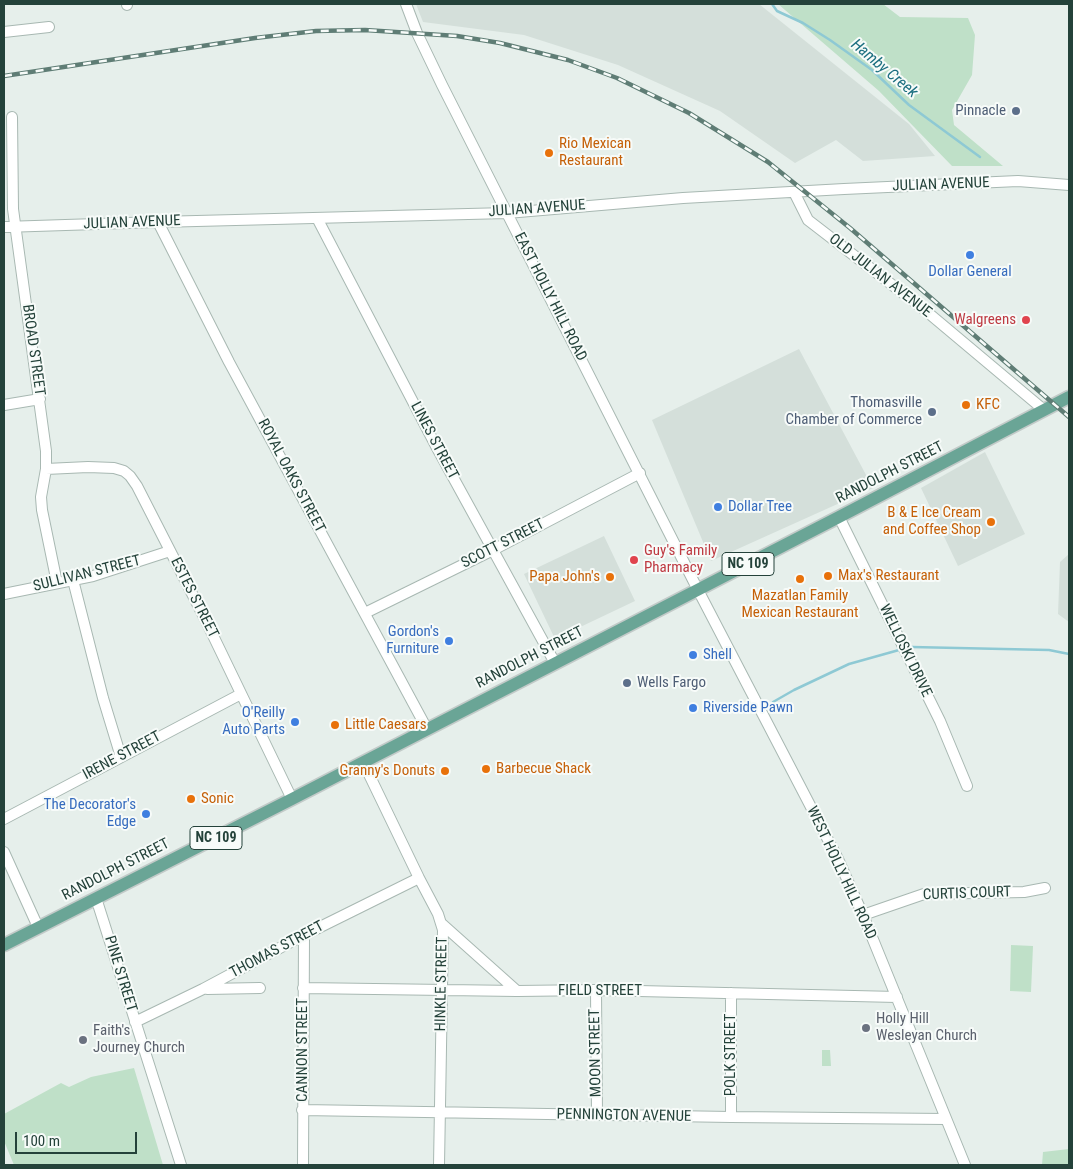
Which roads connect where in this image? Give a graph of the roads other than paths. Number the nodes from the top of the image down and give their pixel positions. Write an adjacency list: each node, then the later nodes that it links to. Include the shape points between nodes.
1 (406, 4): 7 (street, EAST HOLLY HILL ROAD, via 442,85)
2 (49, 27): 3 (street)
3 (4, 32)
4 (12, 116): 11 (street, BROAD STREET)
5 (1069, 185): 6 (street, JULIAN AVENUE, via 1018,181)
6 (794, 192): 7 (street, JULIAN AVENUE); 15 (street, OLD JULIAN AVENUE, via 808,220 926,311)
7 (507, 213): 8 (street, JULIAN AVENUE); 17 (street, EAST HOLLY HILL ROAD)
8 (317, 218): 9 (street, JULIAN AVENUE); 19 (street, LINES STREET)
9 (158, 222): 11 (street, JULIAN AVENUE); 25 (street, ROYAL OAKS STREET, via 228,362)
10 (4, 227): 11 (street, JULIAN AVENUE)
11 (16, 227): 13 (street, BROAD STREET)
12 (1069, 397): 15 (main road, RANDOLPH STREET / NC 109)
13 (40, 399): 14 (street); 16 (street, BROAD STREET)
14 (4, 405)
15 (1044, 410): 18 (main road, RANDOLPH STREET / NC 109)
16 (46, 469): 20 (street, ESTES STREET, via 88,467 124,471 137,486); 22 (street, BROAD STREET, via 42,510)
17 (640, 473): 19 (street, SCOTT STREET); 23 (street, EAST HOLLY HILL ROAD)
18 (839, 518): 23 (main road, RANDOLPH STREET / NC 109); 31 (street, WELLOSKI DRIVE, via 940,721)
19 (493, 550): 25 (street, SCOTT STREET); 26 (street, LINES STREET)
20 (170, 551): 21 (street, SULLIVAN STREET); 27 (street, ESTES STREET)
21 (73, 580): 22 (street, SULLIVAN STREET); 29 (street)
22 (57, 583): 24 (street, SULLIVAN STREET)
23 (698, 590): 26 (main road, RANDOLPH STREET / NC 109); 38 (street, WEST HOLLY HILL ROAD, via 838,859)
24 (4, 594)
25 (366, 613): 28 (street, ROYAL OAKS STREET)
26 (554, 663): 28 (main road, RANDOLPH STREET / NC 109)
27 (241, 694): 29 (street, IRENE STREET); 32 (street, ESTES STREET)
28 (426, 729): 30 (main road, RANDOLPH STREET / NC 109)
29 (121, 757): 33 (street, IRENE STREET)
30 (363, 762): 32 (main road, RANDOLPH STREET / NC 109); 35 (street, HINKLE STREET)
31 (967, 786)
32 (292, 799): 37 (main road, RANDOLPH STREET / NC 109)
33 (4, 819)
34 (4, 852): 40 (street)
35 (418, 878): 39 (street, HINKLE STREET); 41 (street, THOMAS STREET)
36 (1045, 888): 38 (street, CURTIS COURT, via 1024,892 924,894)
37 (96, 898): 40 (main road, RANDOLPH STREET / NC 109); 51 (street, PINE STREET)
38 (863, 915): 50 (street, WEST HOLLY HILL ROAD)
39 (442, 924): 46 (street, HINKLE STREET); 48 (street)
40 (38, 927): 42 (main road, RANDOLPH STREET / NC 109)
41 (304, 935): 44 (street, CANNON STREET); 45 (street, THOMAS STREET)
42 (4, 945)
43 (260, 988): 45 (street)
44 (303, 988): 46 (street, FIELD STREET); 52 (street, CANNON STREET)
45 (203, 989): 51 (street, THOMAS STREET)
46 (443, 990): 48 (street, FIELD STREET); 53 (street, HINKLE STREET)
47 (596, 990): 48 (street, FIELD STREET); 49 (street, FIELD STREET); 54 (street, MOON STREET)
48 (517, 991)
49 (731, 993): 50 (street, FIELD STREET); 55 (street, POLK STREET)
50 (896, 997): 56 (street, WEST HOLLY HILL ROAD)
51 (135, 1022): 57 (street, PINE STREET)
52 (302, 1110): 53 (street, PENNINGTON AVENUE); 58 (street, CANNON STREET)
53 (440, 1112): 54 (street, PENNINGTON AVENUE); 59 (street, HINKLE STREET)
54 (597, 1115): 55 (street, PENNINGTON AVENUE)
55 (731, 1117): 56 (street, PENNINGTON AVENUE)
56 (946, 1119): 60 (street, WEST HOLLY HILL ROAD)
57 (180, 1165)
58 (303, 1165)
59 (439, 1165)
60 (965, 1165)

